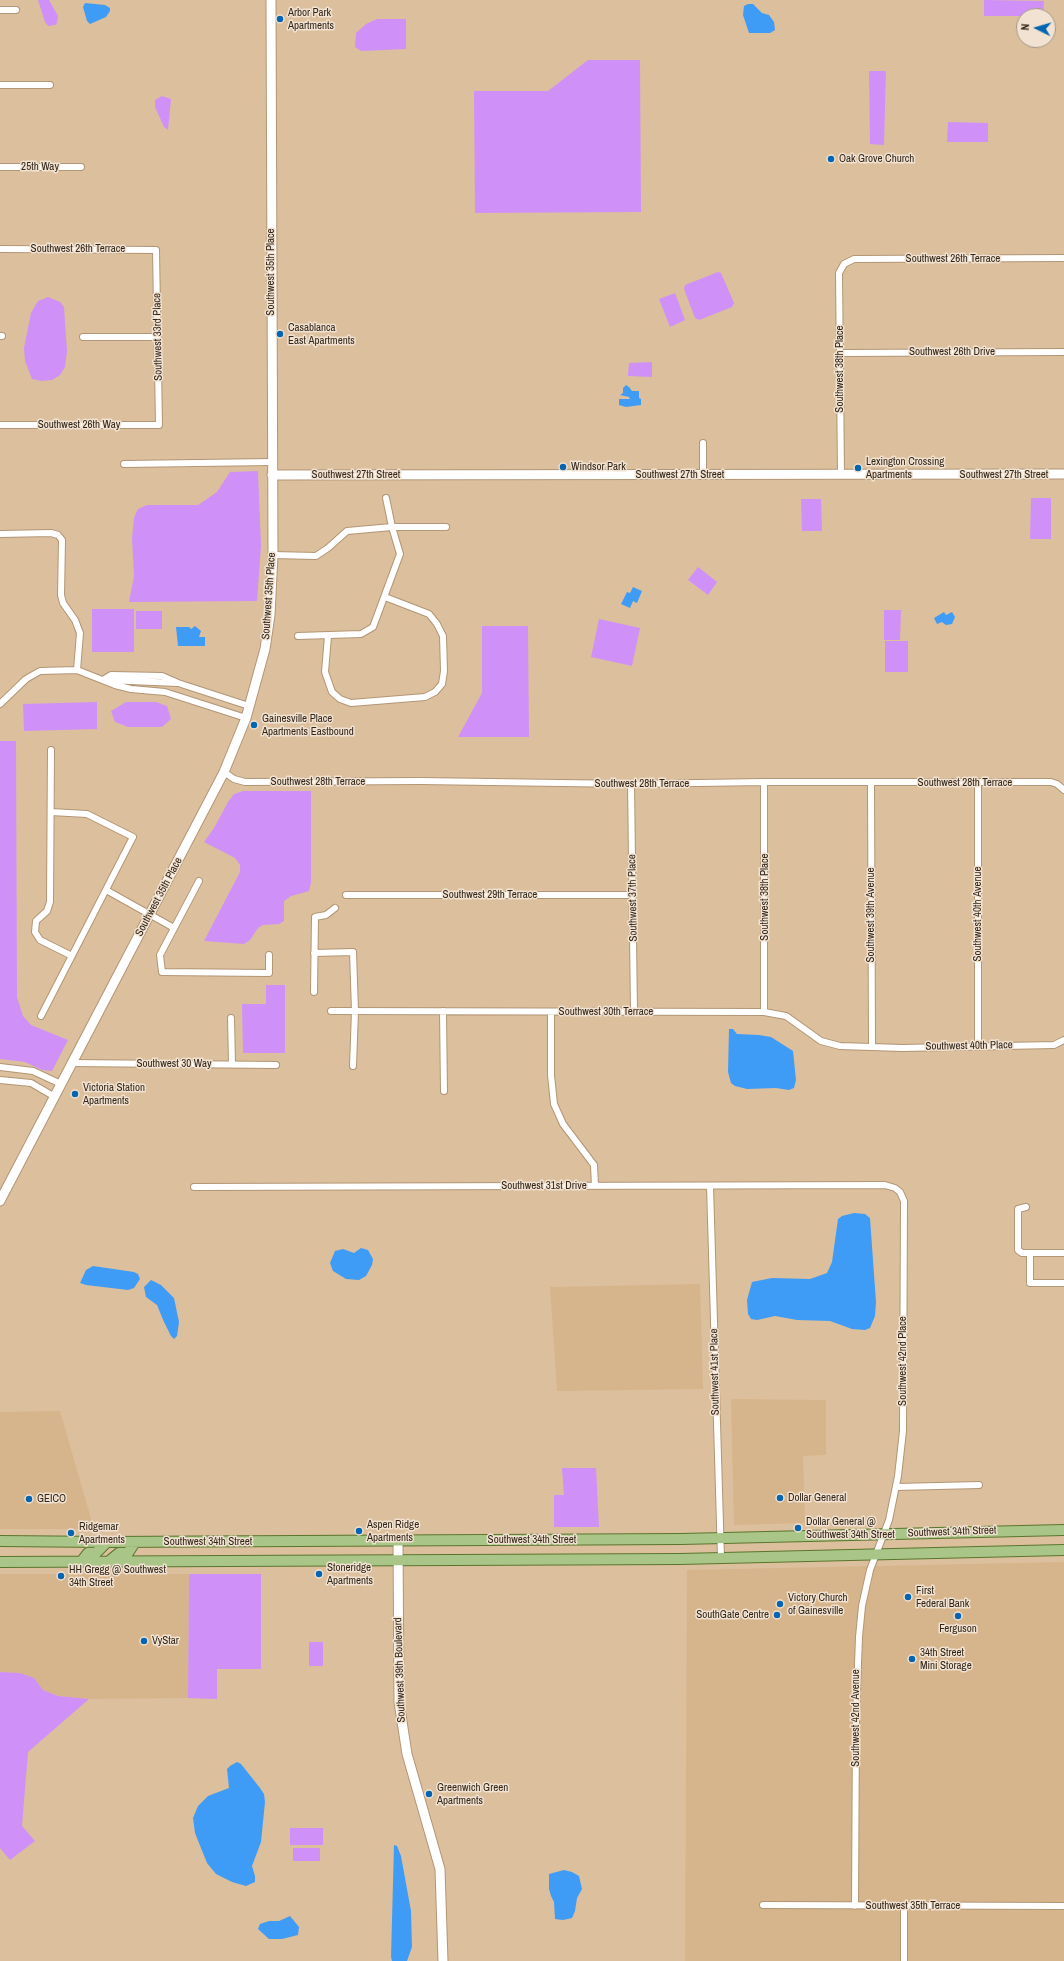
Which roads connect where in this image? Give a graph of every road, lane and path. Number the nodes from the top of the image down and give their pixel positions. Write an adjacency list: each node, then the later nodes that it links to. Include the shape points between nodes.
1 (270, 0): 19 (street, Southwest 35th Place)
2 (0, 10): 3 (street)
3 (16, 10)
4 (0, 85): 5 (street)
5 (50, 85)
6 (81, 167): 7 (street, 25th Way)
7 (0, 168)
8 (0, 249): 9 (street, Southwest 26th Terrace)
9 (156, 250): 13 (street, Southwest 33rd Place)
10 (1064, 258): 11 (street, Southwest 26th Terrace, via 854,259)
11 (844, 264): 15 (street, Southwest 38th Place, via 840,273)
12 (83, 337): 13 (street)
13 (158, 337): 17 (street, Southwest 33rd Place)
14 (1064, 352): 15 (street, Southwest 26th Drive)
15 (840, 353): 24 (street, Southwest 38th Place)
16 (0, 425): 17 (street, Southwest 26th Way)
17 (159, 425)
18 (703, 443): 23 (street)
19 (272, 462): 20 (street); 22 (street, Southwest 35th Place)
20 (124, 464)
21 (1064, 474): 24 (street, Southwest 27th Street)
22 (272, 475): 23 (street, Southwest 27th Street); 29 (street, Southwest 35th Place)
23 (703, 475): 24 (street, Southwest 27th Street)
24 (841, 475)
25 (386, 498): 26 (street)
26 (392, 527): 27 (street); 29 (street, via 347,531 316,556); 30 (street, via 400,554)
27 (446, 527)
28 (0, 534): 33 (street, via 51,533 58,535 62,540 61,595 80,633)
29 (273, 555): 39 (street, Southwest 35th Place, via 265,649)
30 (386, 597): 32 (street, via 373,627 361,634); 32 (street, via 429,614 437,624 442,636 444,671 442,684 435,692 425,697 351,704 340,699 332,692 326,672)
31 (298, 636): 32 (street)
32 (328, 636)
33 (76, 670): 34 (street); 38 (street, via 40,671 26,678)
34 (103, 680): 35 (street); 36 (street, via 111,675 162,676); 37 (street, via 115,685)
35 (149, 682): 36 (street); 37 (street)
36 (178, 683): 39 (street)
37 (148, 691): 40 (street, via 165,692)
38 (0, 704)
39 (250, 706): 40 (street, Southwest 35th Place)
40 (246, 718): 42 (street, Southwest 35th Place)
41 (50, 750): 48 (street)
42 (224, 772): 46 (street, Southwest 28th Terrace, via 234,779 245,782); 54 (street, Southwest 35th Place)
43 (764, 782): 45 (street, Southwest 28th Terrace); 46 (street, Southwest 28th Terrace); 65 (street, Southwest 38th Place)
44 (978, 782): 45 (street, Southwest 28th Terrace); 47 (street, Southwest 28th Terrace, via 1051,782); 69 (street, Southwest 40th Avenue)
45 (871, 783): 70 (street, Southwest 39th Avenue)
46 (630, 784): 52 (street, Southwest 37th Place)
47 (1063, 788)
48 (50, 812): 50 (street, via 87,814 133,837); 58 (street, via 50,902 47,911 36,921 35,932 40,940)
49 (199, 881): 55 (street)
50 (106, 890): 54 (street); 58 (street)
51 (346, 895): 52 (street, Southwest 29th Terrace)
52 (633, 895): 64 (street, Southwest 37th Place)
53 (335, 908): 56 (street, via 326,915 315,917)
54 (150, 915): 55 (street); 71 (street, Southwest 35th Place)
55 (174, 928): 57 (street, via 160,955 162,972 269,973)
56 (314, 953): 59 (street); 61 (street, via 353,952)
57 (269, 955)
58 (72, 956): 66 (street)
59 (314, 992)
60 (331, 1011): 61 (street, Southwest 30th Terrace)
61 (354, 1011): 62 (street, Southwest 30th Terrace); 74 (street)
62 (443, 1011): 63 (street, Southwest 30th Terrace); 80 (street)
63 (551, 1012): 64 (street, Southwest 30th Terrace); 82 (street, via 551,1075 554,1104 563,1124 594,1165)
64 (634, 1012): 65 (street, Southwest 30th Terrace)
65 (764, 1012): 70 (street, Southwest 30th Terrace, via 786,1016 821,1041 840,1046)
66 (41, 1016)
67 (231, 1018): 72 (street)
68 (1064, 1040): 69 (street, Southwest 40th Place, via 1054,1045)
69 (978, 1045): 70 (street, Southwest 40th Place)
70 (872, 1047)
71 (72, 1063): 72 (street, Southwest 30 Way); 79 (street, Southwest 35th Place)
72 (232, 1064): 73 (street, Southwest 30 Way)
73 (276, 1065)
74 (353, 1066)
75 (0, 1067): 76 (street)
76 (33, 1071): 78 (street); 79 (street)
77 (0, 1080): 78 (street)
78 (28, 1083): 81 (street)
79 (61, 1084): 81 (street, Southwest 35th Place)
80 (444, 1091)
81 (54, 1097): 86 (street, Southwest 35th Place)
82 (595, 1186): 83 (street, Southwest 31st Drive); 84 (street, Southwest 31st Drive)
83 (710, 1186): 85 (street, Southwest 31st Drive, via 886,1185); 95 (street, Southwest 41st Place)
84 (194, 1187)
85 (895, 1188): 92 (street, Southwest 42nd Place, via 904,1200 903,1431)
86 (0, 1201)
87 (1026, 1207): 88 (street, via 1018,1209 1018,1250)
88 (1030, 1253): 89 (street); 90 (street, via 1030,1283)
89 (1064, 1253)
90 (1064, 1282)
91 (979, 1485): 92 (street)
92 (896, 1487): 94 (street, Southwest 42nd Place)
93 (1064, 1530): 94 (main road, Southwest 34th Street)
94 (883, 1535): 95 (main road, Southwest 34th Street); 101 (street, Southwest 42nd Avenue)
95 (720, 1538): 97 (main road, Southwest 34th Street); 102 (street, Southwest 41st Place)
96 (0, 1541): 98 (main road, Southwest 34th Street)
97 (398, 1541): 99 (main road, Southwest 34th Street); 106 (street, Southwest 39th Boulevard)
98 (107, 1542): 99 (main road, Southwest 34th Street); 104 (main road, via 96,1553 88,1553)
99 (135, 1542): 105 (main road, via 128,1553 119,1553)
100 (1064, 1550): 101 (main road, Southwest 34th Street)
101 (876, 1555): 102 (main road, Southwest 34th Street); 108 (street, Southwest 42nd Avenue, via 862,1606 857,1658)
102 (721, 1558): 106 (main road, Southwest 34th Street)
103 (0, 1562): 104 (main road, Southwest 34th Street)
104 (81, 1562): 105 (main road, Southwest 34th Street)
105 (108, 1562): 106 (main road, Southwest 34th Street)
106 (398, 1562): 111 (street, Southwest 39th Boulevard, via 399,1702 407,1754 440,1869)
107 (763, 1905): 108 (street, Southwest 35th Terrace)
108 (855, 1906): 109 (street, Southwest 35th Terrace)
109 (904, 1906): 110 (street, Southwest 35th Terrace); 112 (street)
110 (1064, 1906)
111 (443, 1961)
112 (904, 1961)

